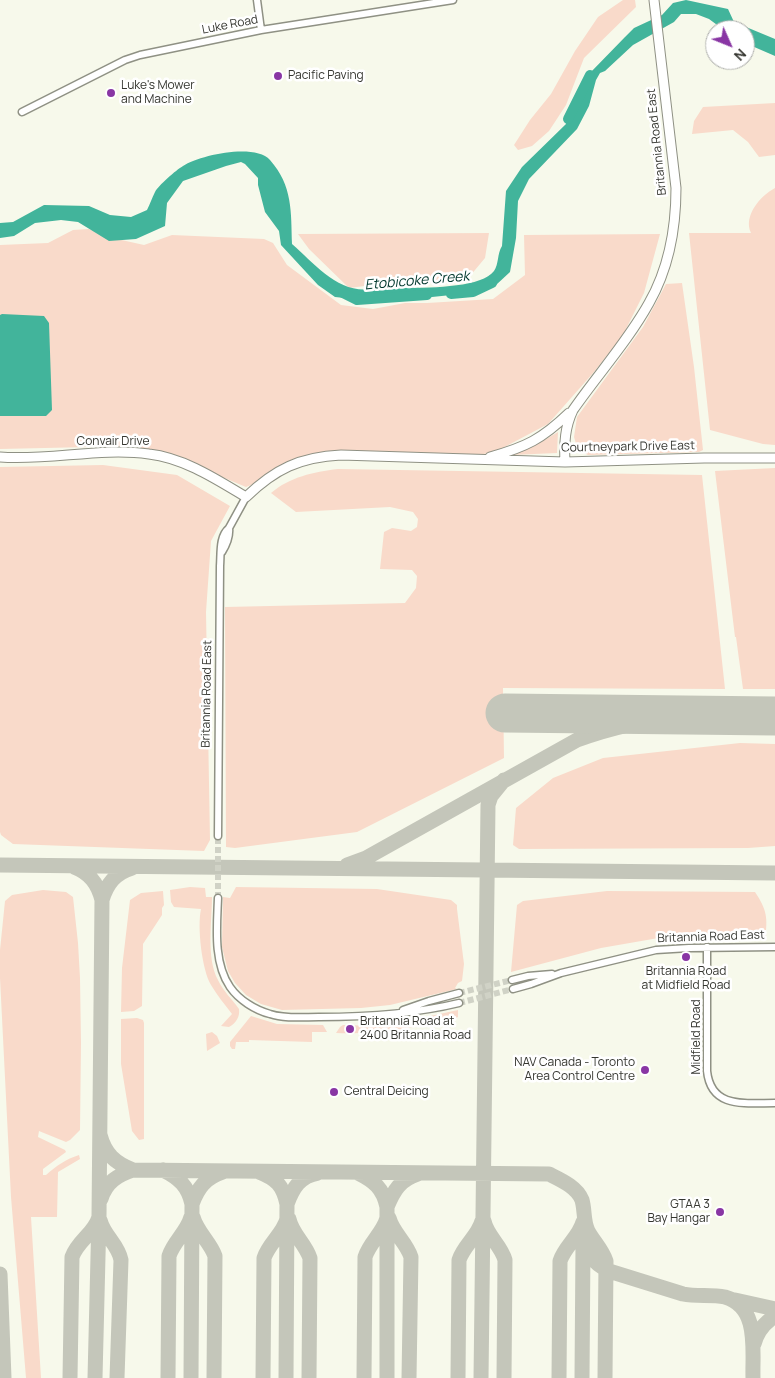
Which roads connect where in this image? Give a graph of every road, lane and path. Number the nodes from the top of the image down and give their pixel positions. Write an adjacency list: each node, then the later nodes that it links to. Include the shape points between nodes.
1 (257, 0): 4 (street)
2 (454, 0): 4 (street, Luke Road)
3 (654, 4): 6 (street, Britannia Road East, via 676,188 676,212 670,245 662,276 650,302)
4 (261, 30): 5 (street, Luke Road, via 125,60)
5 (22, 112)
6 (573, 410): 9 (street, via 539,439); 10 (street, Britannia Road East, via 564,438)
7 (0, 457): 11 (street, Convair Drive, via 149,454 204,472)
8 (775, 458): 10 (street, Courtneypark Drive East)
9 (482, 459): 10 (street, Courtneypark Drive East); 11 (street, Britannia Road East, via 321,456 279,470)
10 (565, 462)
11 (246, 497): 12 (street, Britannia Road East, via 229,528 220,566)
12 (218, 836)
13 (218, 898): 21 (street, via 217,944 221,966 229,986 256,1009 293,1018 370,1017)
14 (707, 947): 15 (street, Britannia Road East); 16 (street, Britannia Road East, via 656,950); 22 (street, Midfield Road, via 707,1071 710,1086 728,1101)
15 (775, 947)
16 (561, 973): 17 (street, Britannia Road East); 18 (street, Britannia Road East)
17 (512, 980)
18 (513, 989)
19 (459, 993): 21 (street)
20 (459, 1003): 21 (street, via 431,1010)
21 (394, 1013)
22 (775, 1103)

